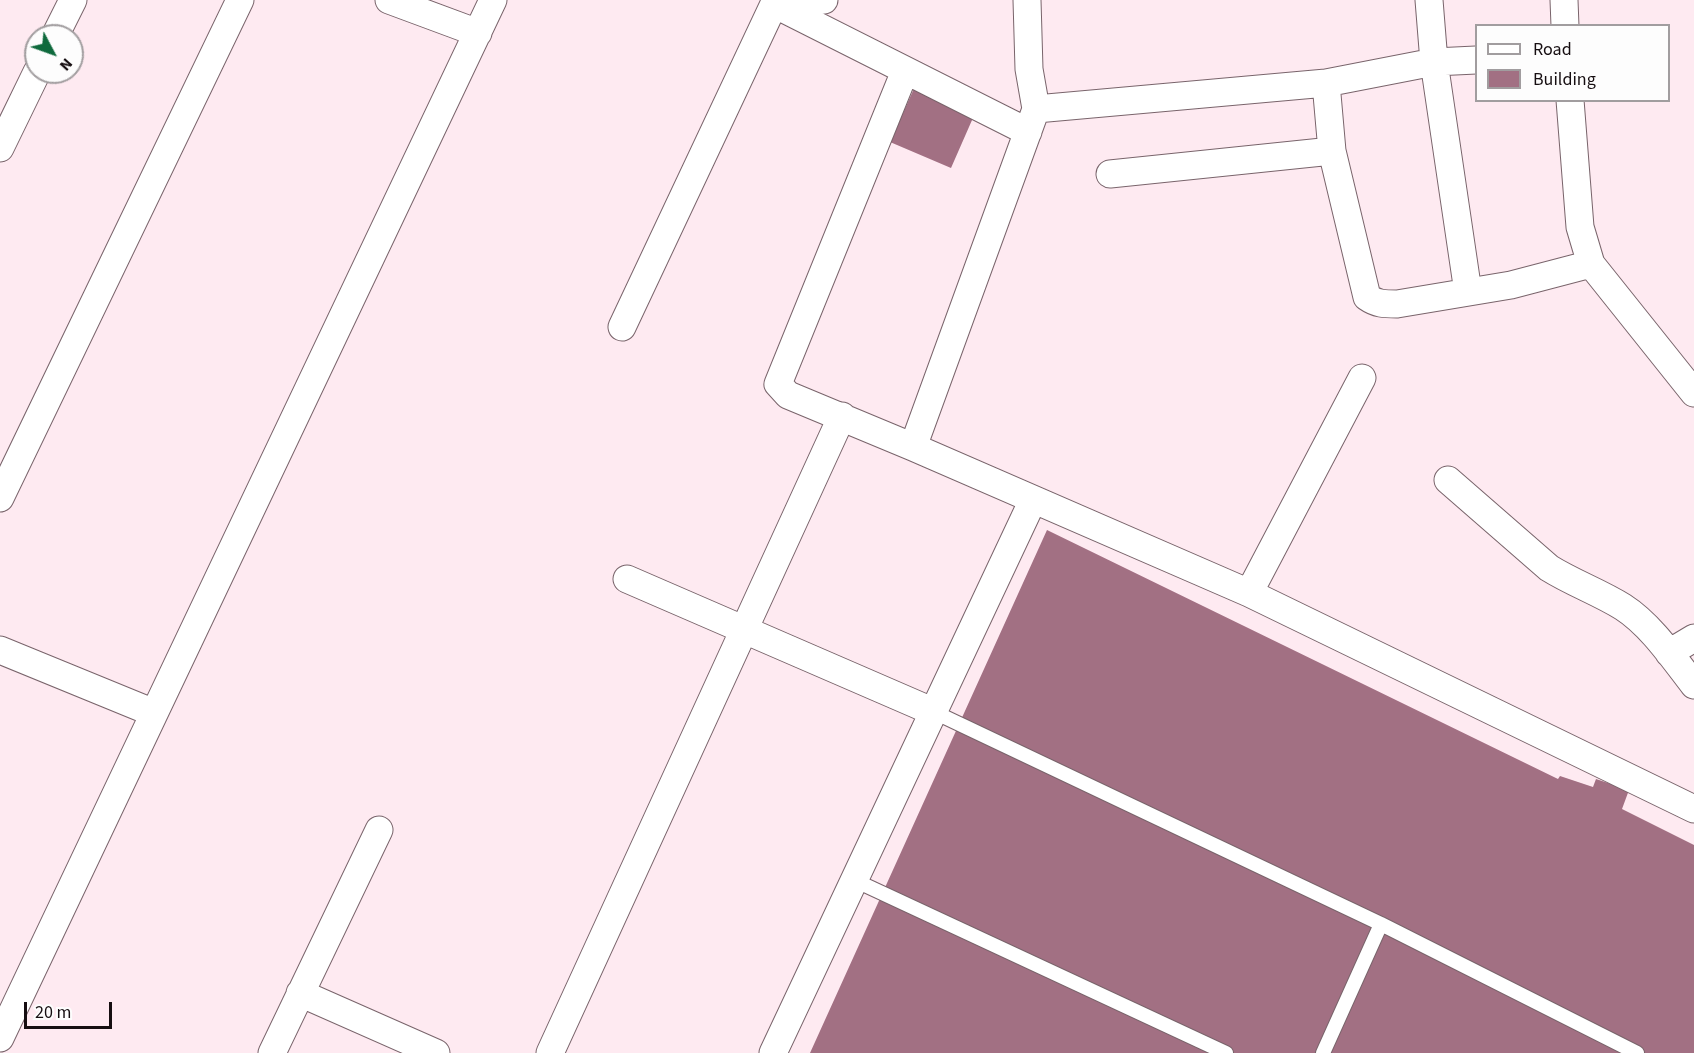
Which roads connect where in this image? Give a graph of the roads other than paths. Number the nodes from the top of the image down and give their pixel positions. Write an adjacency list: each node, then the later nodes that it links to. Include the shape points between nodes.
1 (73, 0): 10 (street)
2 (240, 0): 32 (street)
3 (388, 0): 12 (street)
4 (494, 0): 12 (street)
5 (824, 0): 9 (street)
6 (1027, 0): 20 (street)
7 (1429, 0): 14 (street)
8 (1564, 0): 11 (street)
9 (769, 2): 15 (street); 26 (street)
10 (61, 24)
11 (1565, 24)
12 (478, 33): 42 (street)
13 (1475, 60): 14 (street)
14 (1434, 62): 16 (street); 25 (street)
15 (905, 71): 20 (street); 29 (street, via 778,384 788,395)
16 (1326, 83): 20 (street); 22 (street)
17 (28, 84): 19 (street)
18 (1570, 102): 24 (street, via 1580,227)
19 (9, 108): 21 (street)
20 (1032, 121): 30 (street)
21 (0, 148)
22 (1332, 151): 23 (street); 25 (street, via 1367,297 1383,305)
23 (1110, 174)
24 (1591, 264): 25 (street); 28 (street)
25 (1468, 292)
26 (622, 327)
27 (1362, 378): 35 (street)
28 (1694, 393)
29 (842, 416): 30 (street); 36 (street)
30 (913, 447): 33 (street)
31 (1448, 480): 39 (street, via 1550,568 1625,608)
32 (0, 498)
33 (1033, 500): 35 (street); 41 (street)
34 (627, 579): 36 (street)
35 (1249, 593): 43 (street)
36 (744, 630): 41 (street); 51 (street)
37 (1694, 638): 39 (street)
38 (0, 650): 42 (street)
39 (1669, 653): 40 (street)
40 (1694, 685)
41 (934, 712): 45 (street); 46 (lane)
42 (154, 713): 48 (street)
43 (1694, 810)
44 (378, 830): 47 (street)
45 (854, 880): 52 (street); 53 (lane)
46 (1381, 924): 54 (lane); 55 (lane)
47 (300, 993): 49 (street); 50 (street)
48 (0, 1038)
49 (272, 1053)
50 (436, 1053)
51 (550, 1053)
52 (772, 1053)
53 (1226, 1053)
54 (1323, 1053)
55 (1637, 1053)

